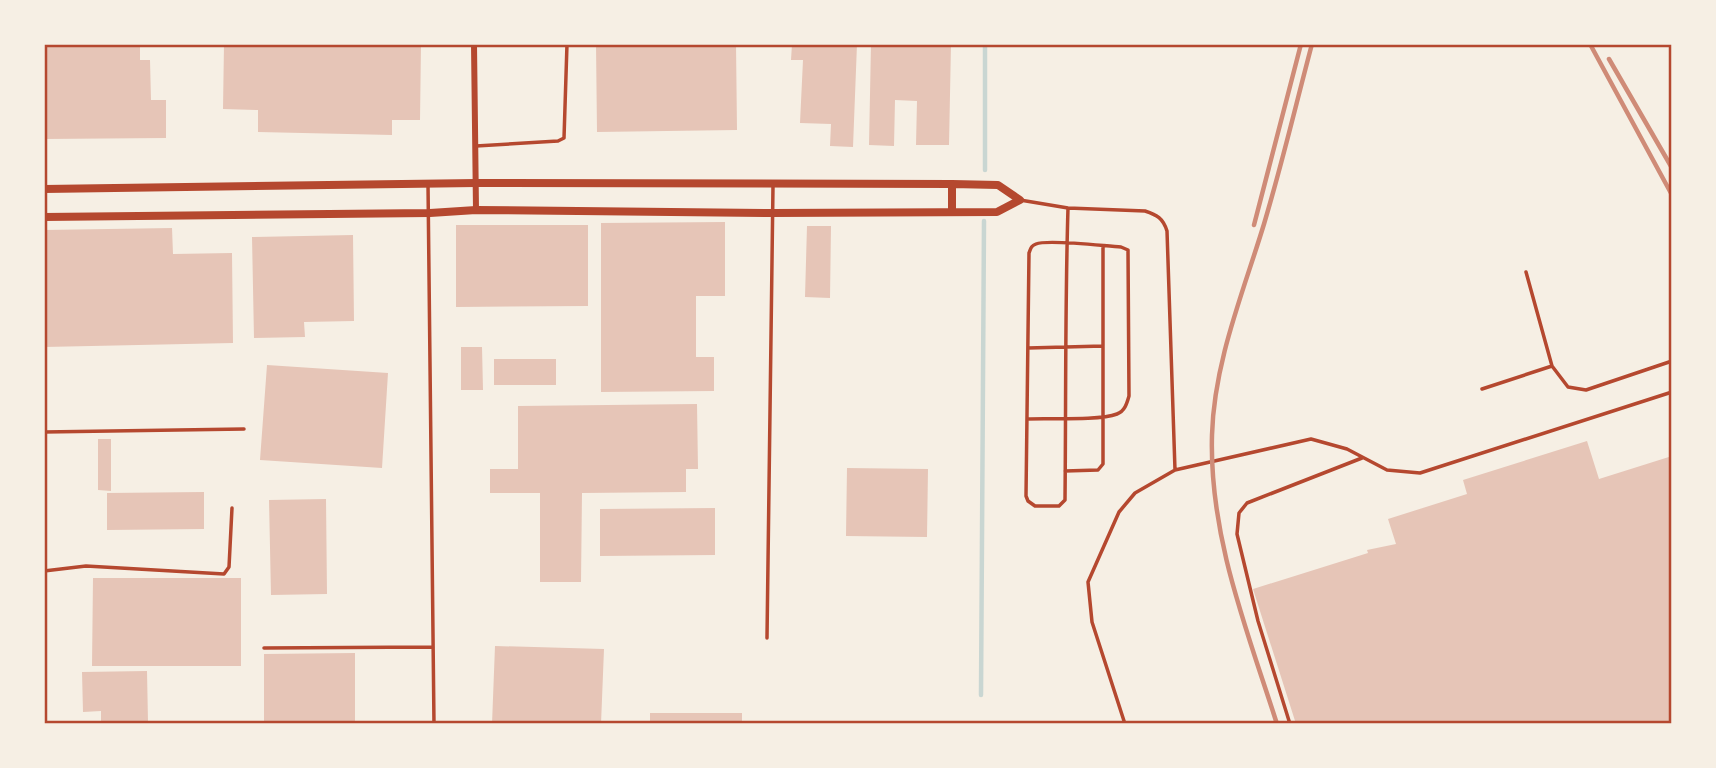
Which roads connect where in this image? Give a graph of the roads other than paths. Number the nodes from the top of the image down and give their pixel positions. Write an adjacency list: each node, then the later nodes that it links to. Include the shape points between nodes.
1 (474, 44): 3 (street)
2 (567, 44): 3 (lane, via 564,138)
3 (475, 146): 4 (street)
4 (476, 183): 5 (street); 7 (street); 11 (street)
5 (428, 184): 8 (street); 13 (lane)
6 (952, 184): 7 (street); 9 (street, via 998,185); 12 (street)
7 (773, 186): 14 (lane)
8 (44, 189)
9 (1020, 200): 10 (lane); 12 (street, via 997,212)
10 (1068, 208): 16 (lane); 32 (lane, via 1145,211 1164,222)
11 (476, 210): 13 (street); 14 (street)
12 (952, 210): 14 (street)
13 (430, 213): 15 (street); 37 (lane)
14 (773, 214): 36 (lane)
15 (44, 217)
16 (1067, 244): 17 (lane); 19 (lane); 21 (lane, via 1037,243 1030,249)
17 (1103, 246): 20 (lane); 26 (lane, via 1128,250 1130,268 1129,396 1118,414)
18 (1527, 272): 23 (lane)
19 (1066, 346): 20 (lane); 21 (lane); 27 (lane)
20 (1103, 346): 26 (lane)
21 (1028, 348): 28 (lane)
22 (1672, 361): 23 (lane, via 1586,390 1568,387)
23 (1552, 366): 24 (lane)
24 (1482, 389)
25 (1672, 392): 31 (lane, via 1420,473 1387,470)
26 (1103, 415): 27 (lane); 33 (lane, via 1102,467)
27 (1066, 417): 28 (lane); 33 (lane)
28 (1027, 419): 33 (lane, via 1028,501 1035,506 1062,505)
29 (244, 429): 30 (lane)
30 (44, 432)
31 (1362, 457): 32 (lane, via 1311,439); 41 (lane, via 1247,503 1237,521 1258,621)
32 (1175, 470): 40 (lane, via 1125,502 1088,582 1092,622)
33 (1065, 471)
34 (232, 508): 35 (lane, via 225,574 86,566)
35 (44, 571)
36 (767, 638)
37 (432, 647): 38 (lane); 39 (lane)
38 (264, 648)
39 (433, 724)
40 (1125, 724)
41 (1290, 724)

